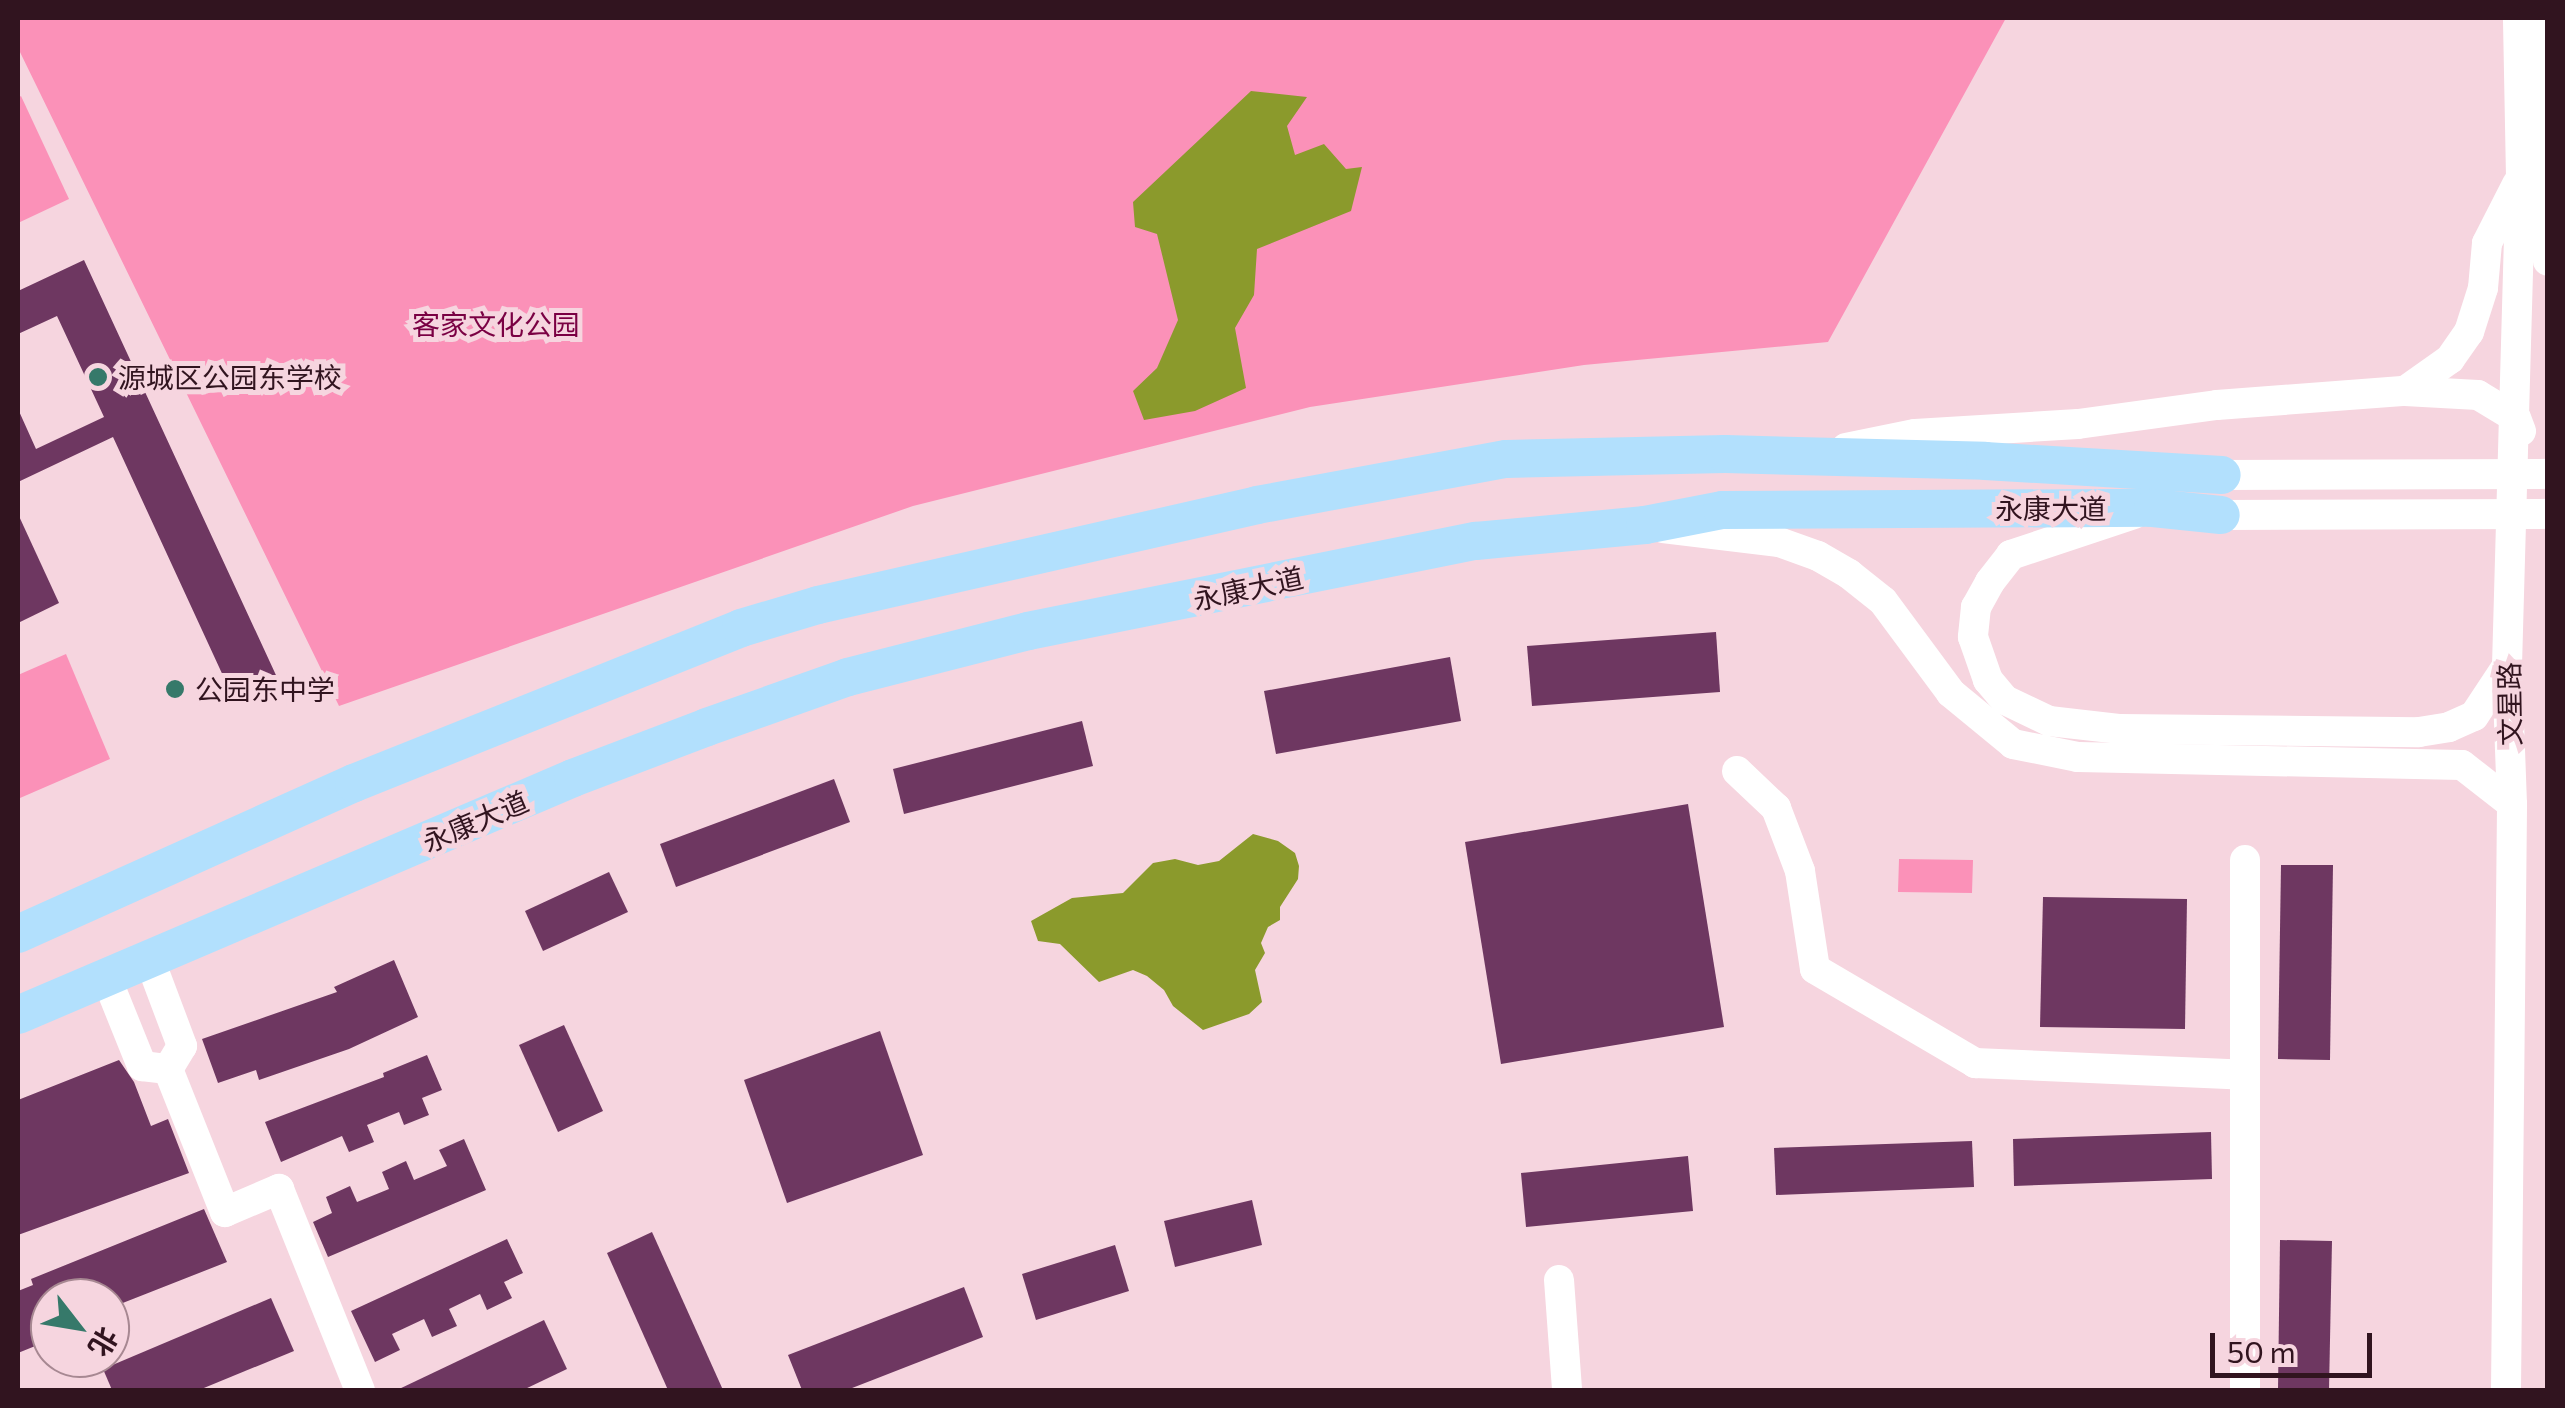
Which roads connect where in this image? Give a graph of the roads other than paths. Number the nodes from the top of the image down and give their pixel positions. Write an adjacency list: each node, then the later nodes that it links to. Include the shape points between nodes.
1 (2518, 18): 3 (street, 文星路)
2 (2544, 18): 4 (street)
3 (2521, 176): 5 (street, via 2487,243 2469,332 2450,359); 6 (street, 文星路)
4 (2548, 261)
5 (2405, 391): 6 (street, via 2478,394); 7 (street, via 1915,434)
6 (2516, 418): 10 (street); 15 (street, 文星路)
7 (1804, 456): 9 (main road, 永康大道); 19 (main road, 永康大道, via 1506,459 1257,505 818,605 741,628 354,782)
8 (2548, 474): 9 (street, 永康大道)
9 (2222, 475)
10 (2548, 498)
11 (2152, 508): 13 (main road, 永康大道); 14 (main road, 永康大道, via 1722,510); 15 (street, via 2011,556 1990,582 1976,607 1974,637 1988,680 2004,700 2048,721 2119,729 2418,732 2474,716)
12 (2548, 514): 13 (street, 永康大道)
13 (2221, 515)
14 (1645, 525): 17 (street, via 1779,542 1818,556 1882,601 1951,693 2014,744 2078,757 2462,765); 20 (main road, 永康大道, via 1476,541 1028,631 848,677 574,778)
15 (2507, 666): 17 (street, 文星路)
16 (1737, 770): 24 (street, via 1776,808 1800,872 1815,968 1975,1064)
17 (2512, 804): 29 (street, 文星路)
18 (2245, 860): 24 (street)
19 (18, 934)
20 (148, 958): 21 (main road, 永康大道); 23 (street, via 182,1046)
21 (107, 978): 22 (main road, 永康大道); 23 (street, via 142,1066)
22 (18, 1015)
23 (168, 1069): 26 (street, via 225,1212 280,1190)
24 (2245, 1075): 28 (street)
25 (1559, 1280): 27 (street)
26 (360, 1390)
27 (1567, 1390)
28 (2245, 1390)
29 (2506, 1390)

